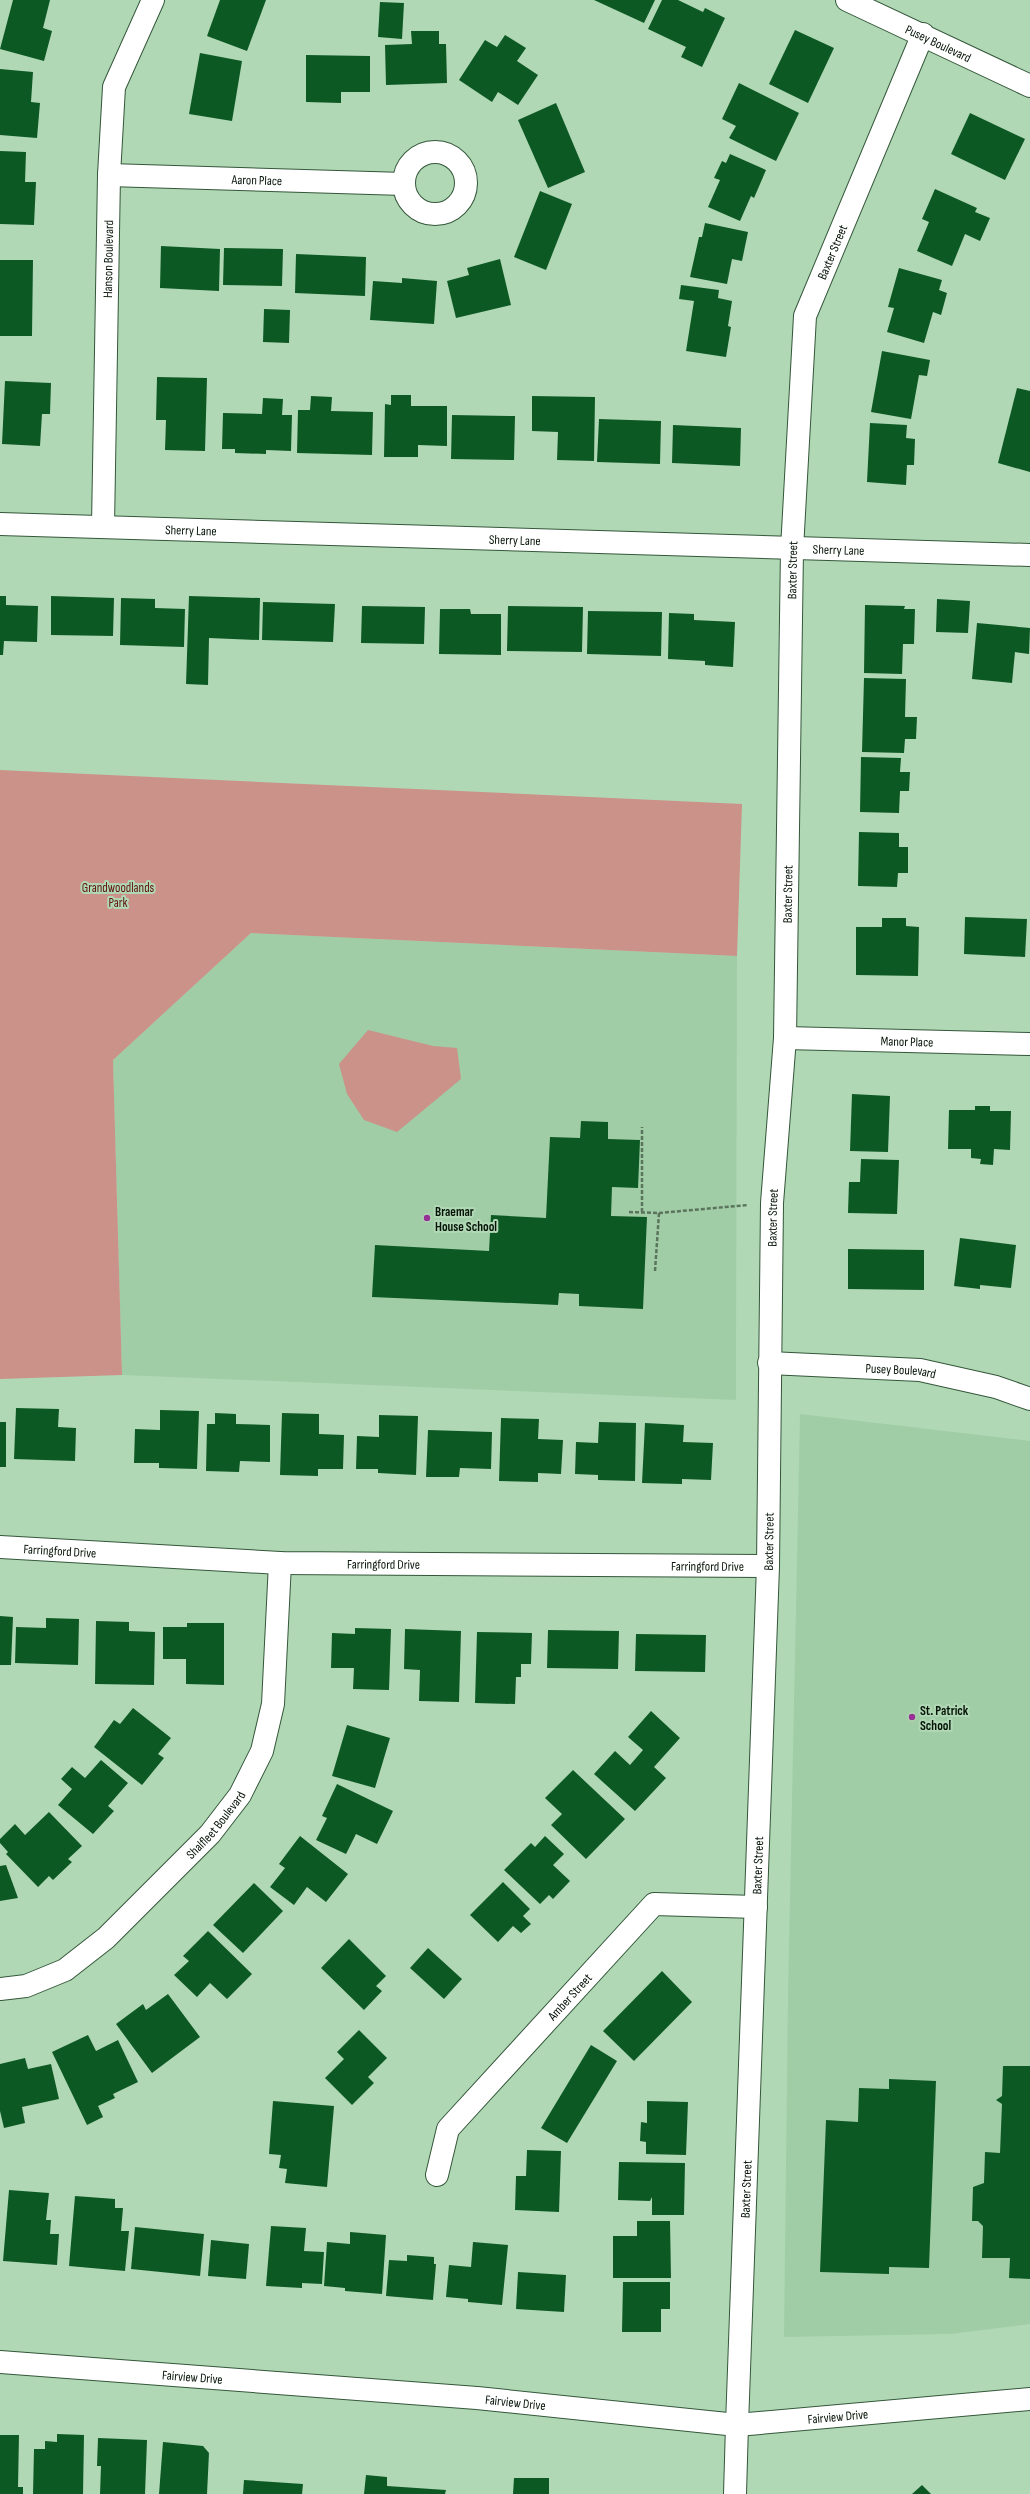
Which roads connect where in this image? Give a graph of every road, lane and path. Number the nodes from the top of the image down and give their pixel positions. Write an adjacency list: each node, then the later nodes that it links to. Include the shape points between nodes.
1 (153, 0): 5 (street, Hanson Boulevard, via 114,87)
2 (847, 0): 3 (street, Pusey Boulevard)
3 (923, 34): 4 (street, Pusey Boulevard); 9 (street, Baxter Street, via 805,316)
4 (1030, 86)
5 (109, 175): 6 (street, Aaron Place); 8 (street, Hanson Boulevard)
6 (404, 184)
7 (0, 524): 8 (street, Sherry Lane)
8 (103, 526): 9 (street, Sherry Lane)
9 (792, 549): 10 (street, Sherry Lane); 11 (street, Baxter Street)
10 (1030, 555)
11 (785, 1038): 12 (street, Manor Place); 14 (street, Baxter Street)
12 (1030, 1044)
13 (642, 1127): 16 (path)
14 (772, 1203): 17 (path); 19 (street, Baxter Street)
15 (629, 1212): 16 (path)
16 (642, 1212): 17 (path)
17 (659, 1213): 18 (path)
18 (656, 1271)
19 (769, 1363): 20 (street, Pusey Boulevard, via 920,1370 996,1387); 23 (street, Baxter Street)
20 (1030, 1399)
21 (0, 1547): 22 (street, Farringford Drive)
22 (280, 1563): 23 (street, Farringford Drive); 25 (street, Shalfleet Boulevard, via 274,1704 262,1751 240,1795 210,1834 106,1938 65,1970 26,1986)
23 (768, 1566): 24 (street, Baxter Street)
24 (756, 1907): 26 (street, Amber Street, via 654,1904 448,2129); 29 (street, Baxter Street)
25 (0, 1989)
26 (437, 2175)
27 (0, 2362): 29 (street, Fairview Drive, via 477,2398)
28 (1030, 2399): 29 (street, Fairview Drive)
29 (737, 2425): 30 (street, Baxter Street)
30 (734, 2494)

